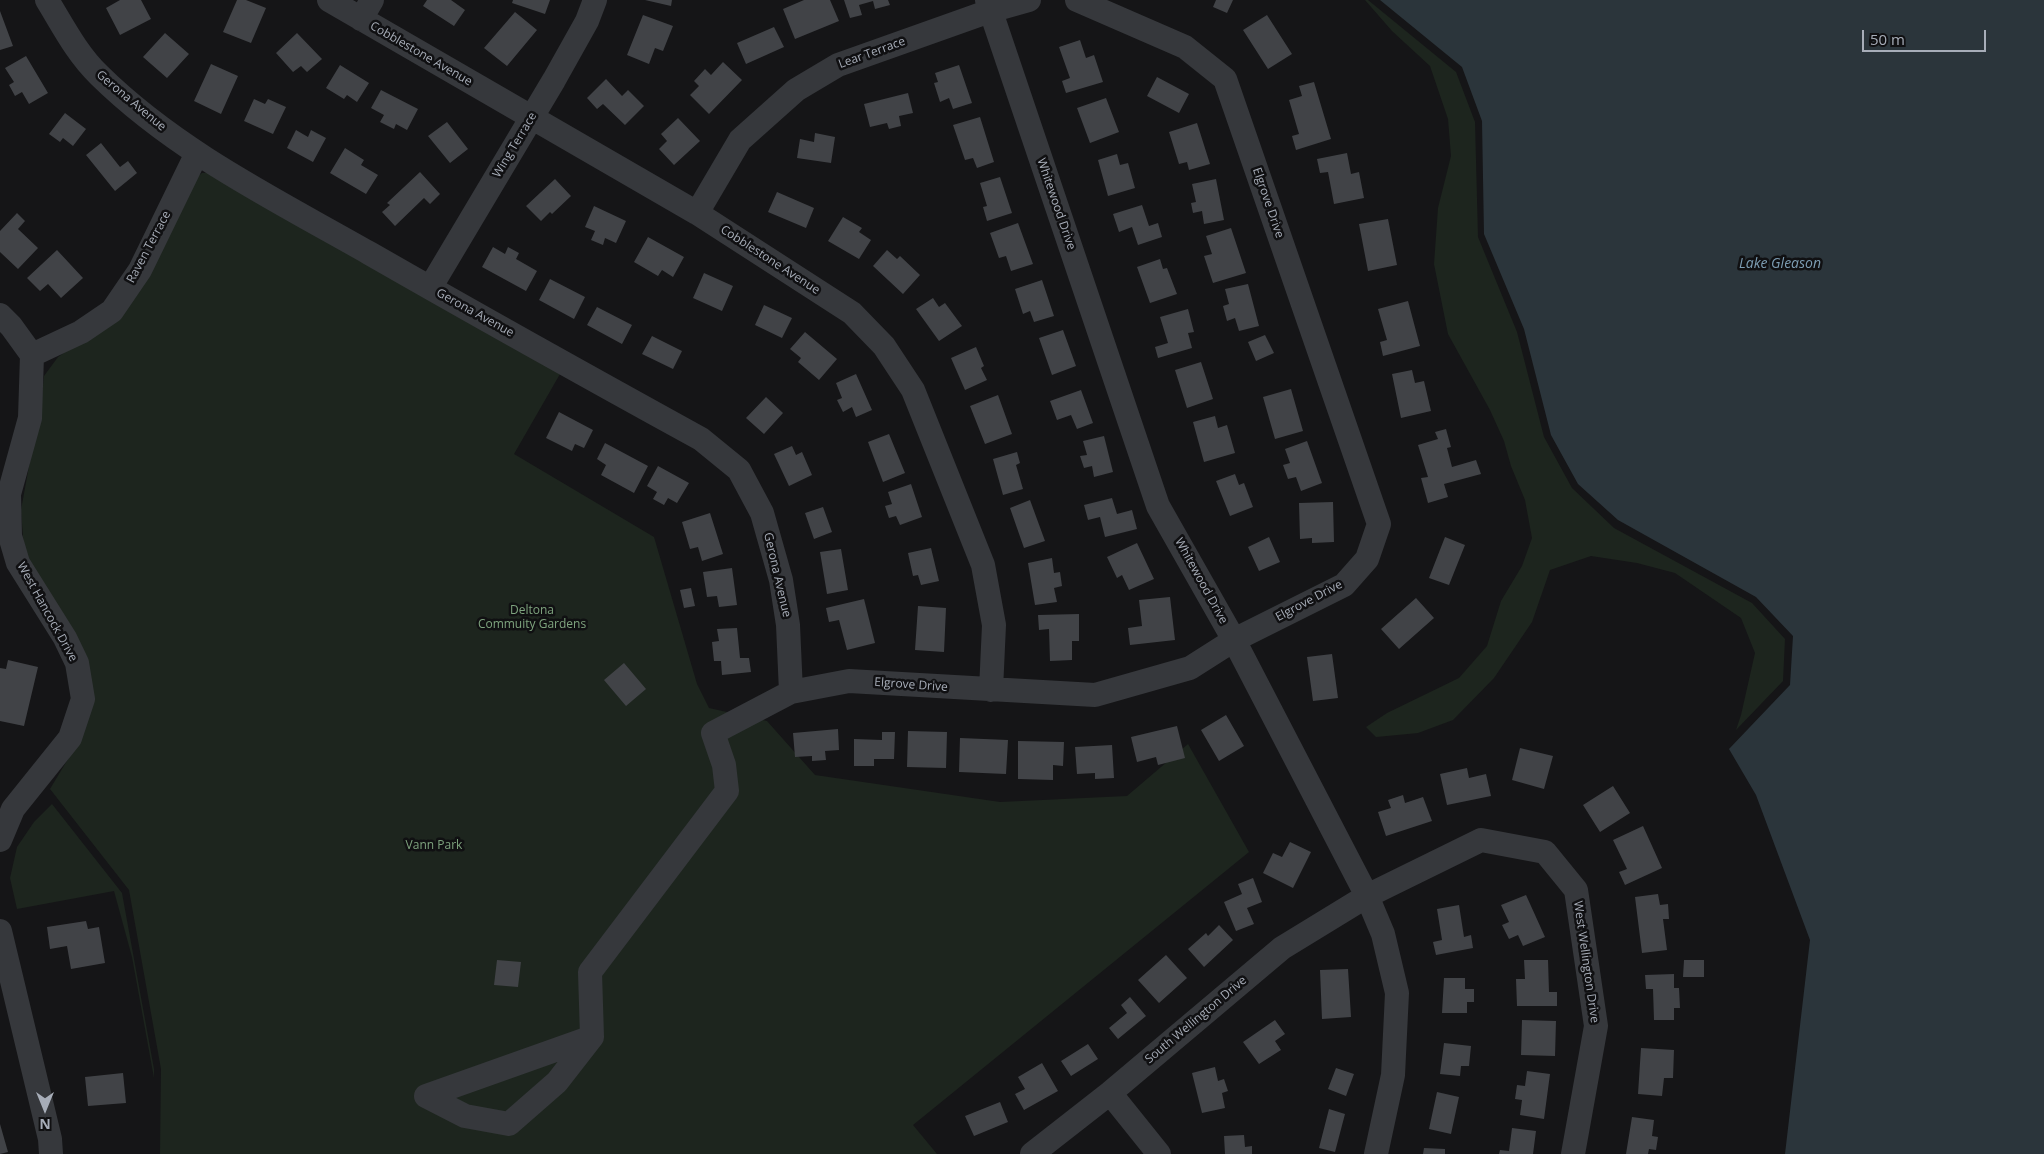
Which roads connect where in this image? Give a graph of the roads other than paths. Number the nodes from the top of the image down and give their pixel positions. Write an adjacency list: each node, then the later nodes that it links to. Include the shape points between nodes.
1 (47, 0): 9 (street, Gerona Avenue, via 77,50 99,75 135,107)
2 (329, 0): 7 (street, Cobblestone Avenue)
3 (595, 0): 8 (street, Wing Terrace, via 587,21)
4 (1029, 0): 6 (street)
5 (1077, 0): 14 (street, Elgrove Drive, via 1185,47 1225,79 1379,524 1367,559 1344,585)
6 (988, 5): 10 (street, Lear Terrace, via 838,65 796,90 740,140); 14 (street, Whitewood Drive, via 1158,506)
7 (367, 10): 8 (street, Cobblestone Avenue)
8 (531, 118): 10 (street, Cobblestone Avenue); 11 (street, Wing Terrace)
9 (197, 153): 11 (street, Gerona Avenue); 13 (street, Raven Terrace, via 140,270 112,311 81,332)
10 (697, 213): 15 (street, Cobblestone Avenue, via 852,313 884,346 913,390 983,565 994,625)
11 (430, 288): 16 (street, Gerona Avenue, via 700,439 738,470 762,513 781,580 788,625)
12 (0, 314): 13 (street)
13 (32, 355): 17 (street, West Hancock Drive, via 30,418 10,494 10,536 18,563 77,663 84,699 70,738 13,809)
14 (1234, 640): 15 (street, Elgrove Drive, via 1190,668 1095,695); 18 (street, Whitewood Drive)
15 (991, 690): 16 (street, Elgrove Drive, via 849,681)
16 (791, 692): 20 (street, Elgrove Drive, via 713,733 724,765 727,791 590,972)
17 (0, 840)
18 (1367, 896): 21 (street, South Wellington Drive, via 1282,948); 25 (street, Whitewood Drive, via 1383,934 1397,993 1393,1074); 26 (street, West Wellington Drive, via 1480,840 1545,852 1576,890 1596,1026)
19 (0, 931): 22 (street)
20 (592, 1037): 20 (street, via 527,1060 426,1096 465,1116 508,1124 557,1082)
21 (1110, 1092): 23 (street, South Wellington Drive); 24 (street)
22 (51, 1154)
23 (1032, 1154)
24 (1159, 1154)
25 (1376, 1154)
26 (1573, 1154)

